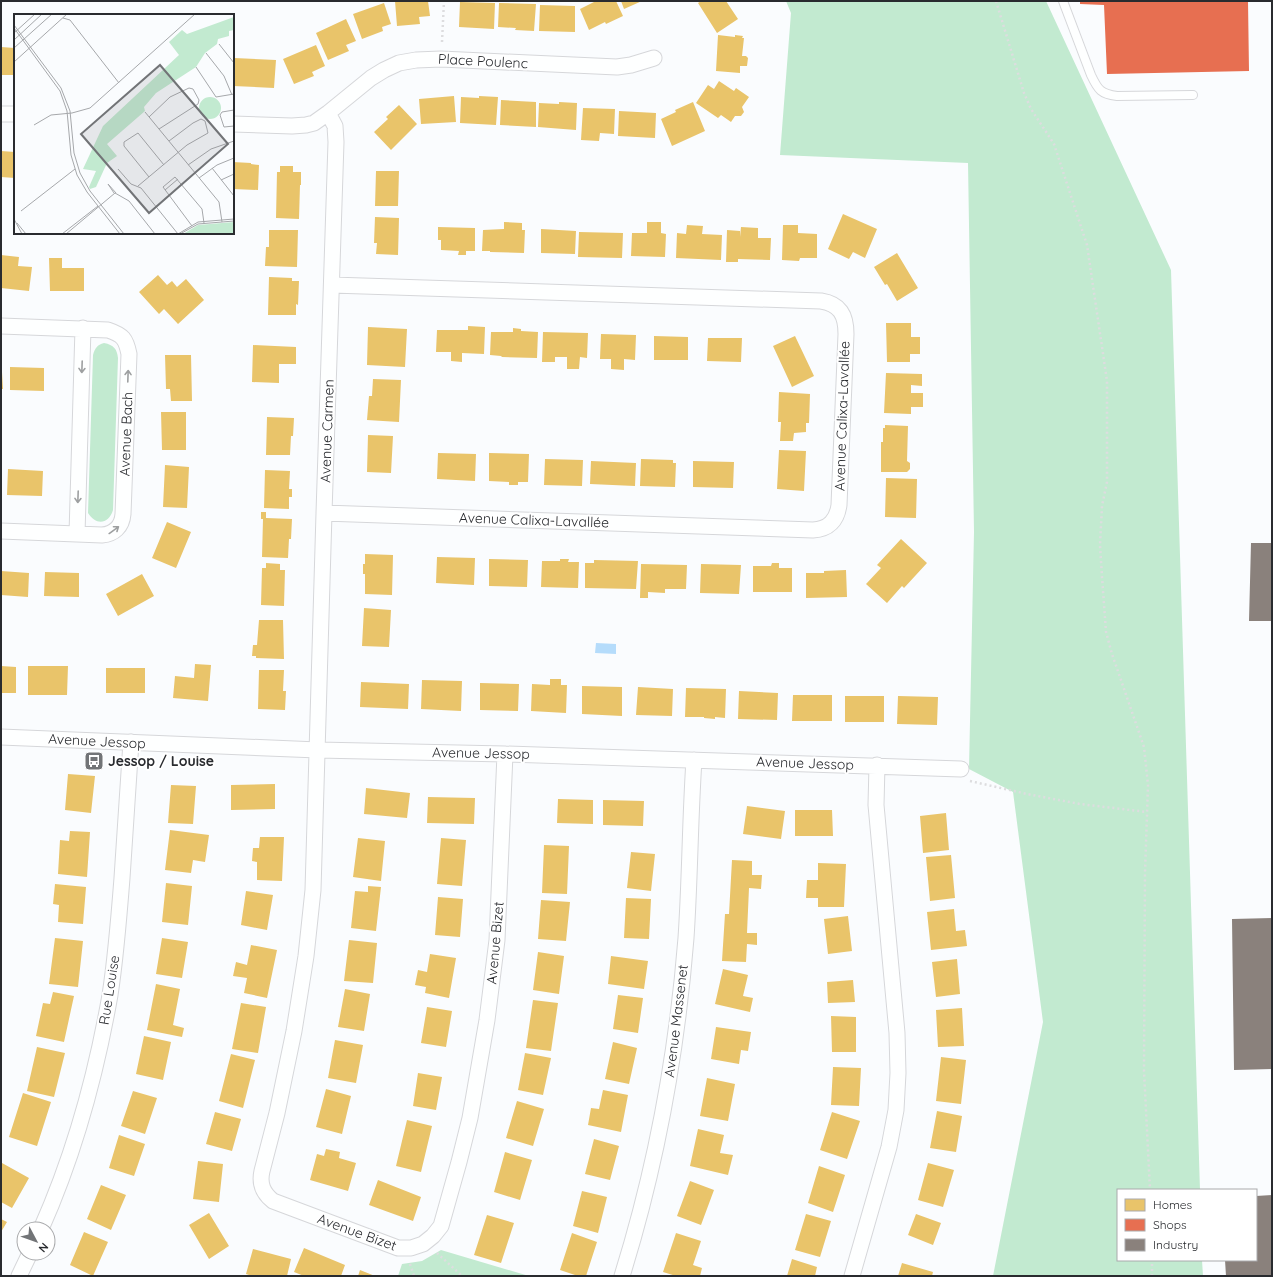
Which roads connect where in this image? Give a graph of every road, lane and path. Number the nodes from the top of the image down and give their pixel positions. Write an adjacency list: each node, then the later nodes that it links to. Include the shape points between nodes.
1 (444, 1): 4 (path)
2 (996, 1): 24 (path, via 1026,99 1057,150 1087,245 1107,381 1107,482 1102,506 1100,544 1106,632 1144,747 1148,785)
3 (1063, 1): 6 (lane, via 1091,75 1102,93 1117,96)
4 (442, 44)
5 (654, 58): 7 (street, Place Poulenc, via 631,65 610,67 441,59 407,61 378,74)
6 (1193, 95)
7 (328, 113): 10 (street, Place Poulenc, via 314,123 306,125); 11 (street, Avenue Carmen, via 336,134)
8 (1, 114): 9 (street)
9 (14, 114)
10 (234, 124)
11 (332, 285): 14 (street, Avenue Carmen); 14 (street, Avenue Calixa-Lavallée, via 826,302 839,309 846,323 838,510 831,523 818,530)
12 (1, 326): 13 (street, Avenue Bach)
13 (83, 328): 16 (street, one-way to 16); 16 (street, Avenue Bach, one-way to 13, via 111,534 123,520 129,362 124,338 108,330)
14 (324, 513): 19 (street, Avenue Carmen)
15 (1, 532): 16 (street, Avenue Bach)
16 (77, 534)
17 (1, 737): 18 (street, Avenue Jessop)
18 (130, 742): 19 (street, Avenue Jessop); 26 (street, Rue Louise, via 118,932 106,1015 93,1076 75,1139)
19 (318, 750): 20 (street, Avenue Jessop); 20 (street, Avenue Bizet, via 313,890 306,956 289,1060 261,1181 263,1190 273,1201 392,1246 404,1248 428,1241 441,1226 475,1093 497,940)
20 (505, 754): 21 (street, Avenue Jessop)
21 (694, 760): 22 (street, Avenue Jessop); 34 (street, Avenue Massenet, via 686,939 674,1041 652,1161)
22 (877, 766): 23 (street, Avenue Jessop); 35 (street, via 876,805 897,1034 898,1079 896,1110 889,1147)
23 (965, 775): 24 (path, via 1027,794 1080,804)
24 (1147, 812): 25 (path, via 1144,1071)
25 (1150, 1189)
26 (44, 1221)
27 (436, 1252): 33 (path)
28 (26, 1261): 31 (street)
29 (1152, 1261): 36 (path)
30 (409, 1262): 32 (path)
31 (19, 1276)
32 (414, 1276)
33 (462, 1276)
34 (622, 1276)
35 (852, 1276)
36 (1152, 1276)

